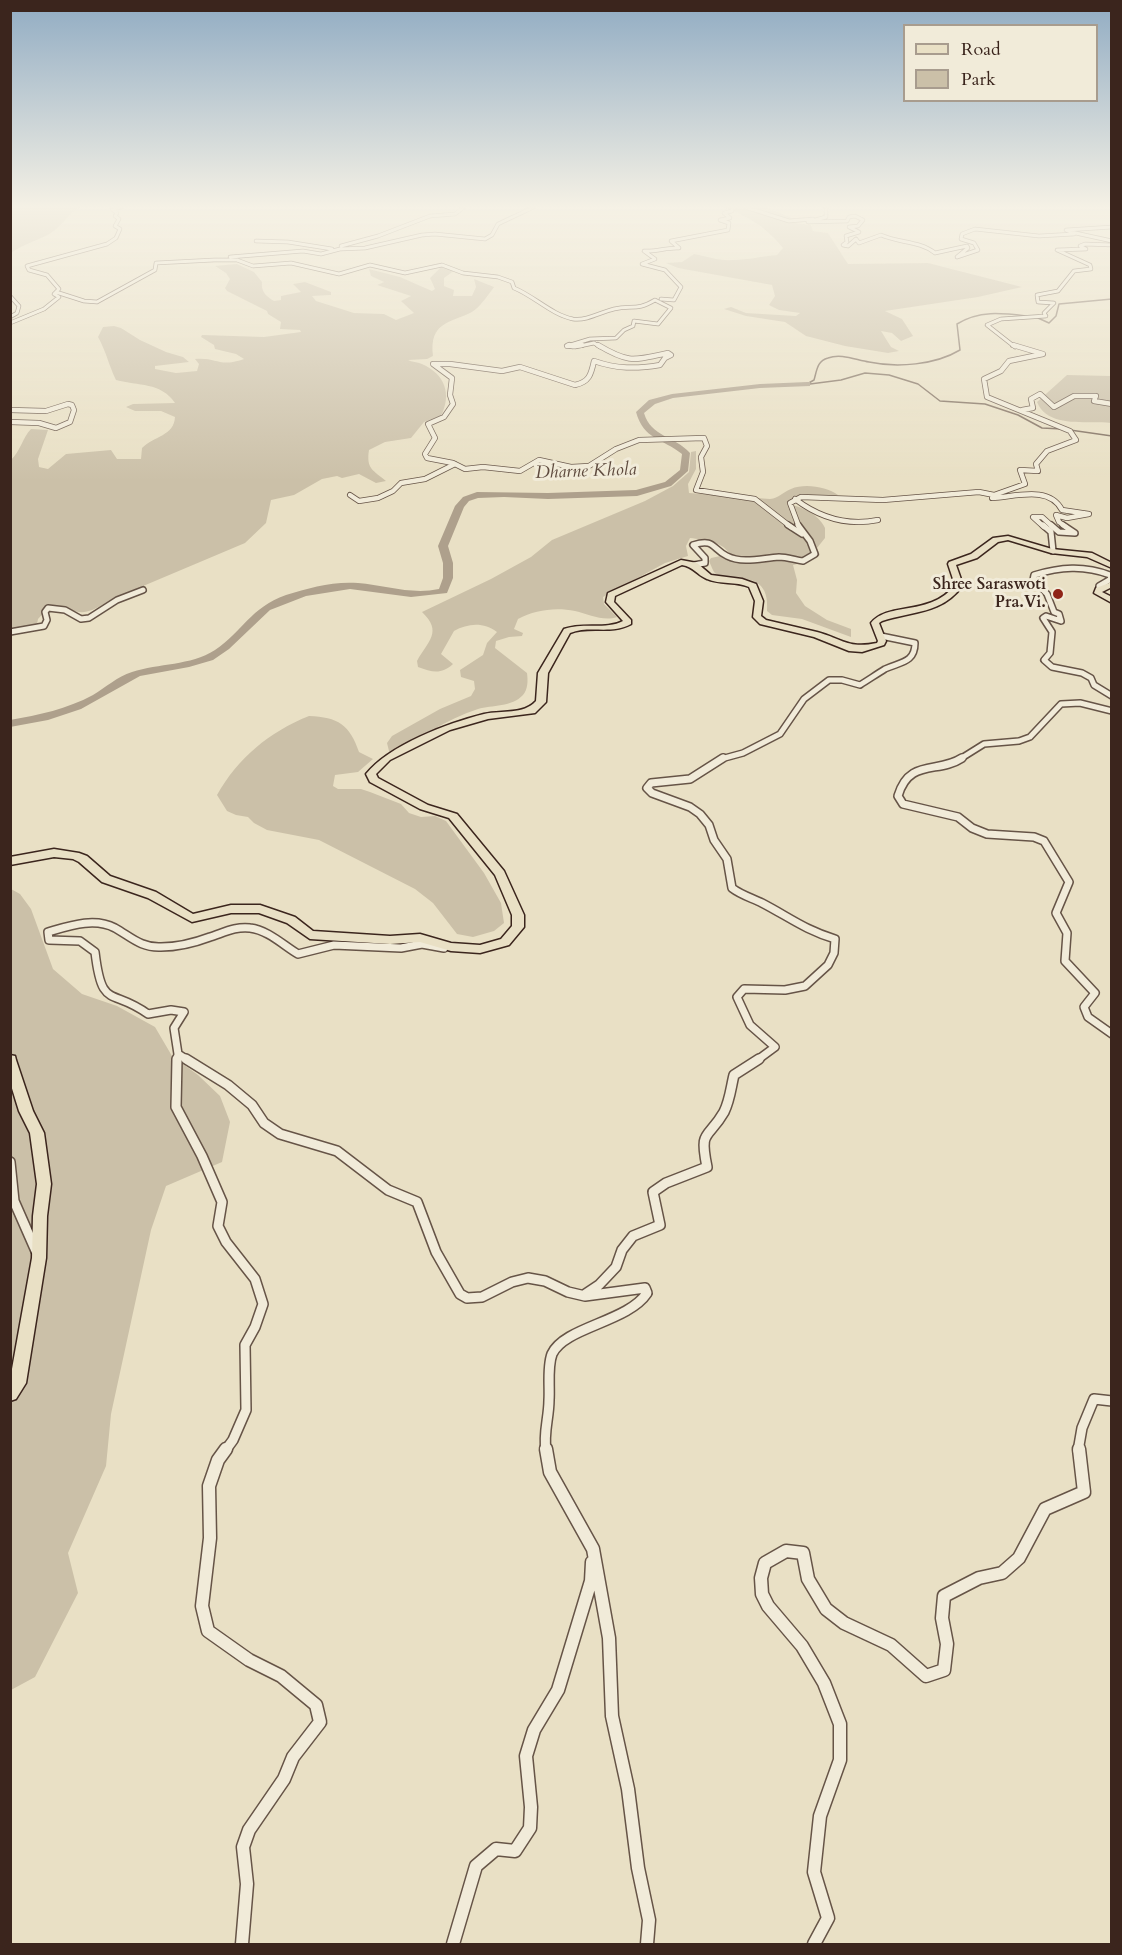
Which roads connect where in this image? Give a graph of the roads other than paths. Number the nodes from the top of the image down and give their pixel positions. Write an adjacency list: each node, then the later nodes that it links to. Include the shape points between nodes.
1 (13, 298): 9 (street, via 19,306)
2 (58, 298): 10 (street, via 53,305)
3 (75, 298): 4 (street, via 97,302)
4 (104, 298)
5 (535, 298): 8 (street, via 574,319 615,309 641,308)
6 (675, 298): 8 (street)
7 (1037, 298): 13 (street, via 1038,302 1054,303 1044,313 1046,316 1001,319 987,325 1016,348 1043,354 1009,362 984,379 987,397)
8 (655, 300): 15 (street, via 671,308 658,324 634,321 616,338 590,339 567,346 594,343 608,353 636,360 671,353 656,366 614,368 594,361 590,376 574,386 520,366 503,371 433,364 452,378 453,404 444,417 428,424 435,438 425,454)
9 (10, 317)
10 (10, 323)
11 (1112, 404): 13 (street, via 1098,403 1094,401 1096,396 1089,395 1071,397 1054,407 1040,394 1031,399 1033,408)
12 (10, 410): 14 (street, via 46,411 68,404 74,410 70,422 56,428)
13 (1022, 411): 16 (street, via 1048,426 1070,431 1076,440 1047,451 1036,464 1038,471 1020,470 1025,484 994,495)
14 (10, 422)
15 (455, 464): 17 (street, via 425,479 400,483 378,498 359,501); 20 (street, via 470,470 483,467 520,471 539,460 571,467 589,466 639,440 699,436 707,446 701,457 703,472 696,490 755,499)
16 (974, 494): 18 (street, via 859,501 822,496); 21 (street, via 1000,499 1033,493 1049,497 1062,510 1089,514 1067,518 1056,515 1059,522 1076,533 1059,532 1042,517 1033,517 1051,532)
17 (350, 495)
18 (795, 499): 19 (street, via 838,522); 20 (street, via 790,502 791,510)
19 (878, 520)
20 (802, 534): 22 (street, via 813,544 815,554 803,561 781,557 753,561 726,556 716,546 704,542 693,545 705,563)
21 (1053, 551): 23 (main road, via 1080,553); 29 (main road, via 1015,540 996,540 975,556 952,564 960,582 958,588 938,604 876,621)
22 (694, 565): 29 (main road, via 709,577 753,586 759,601 757,617 769,625 818,635 849,648 880,645); 33 (main road, via 675,563 611,595 610,602 627,617 628,622 623,625 573,627 567,631 543,673 541,702 532,711 487,716 447,728 387,758 371,774 374,780 424,807 453,816 500,874 518,915 518,927 505,942 480,949)
23 (1112, 566)
24 (1112, 584): 26 (main road)
25 (143, 590): 28 (street, via 117,600 89,618 48,608 44,626)
26 (1099, 590): 27 (main road, via 1100,595); 30 (street, via 1111,579 1110,574 1082,567 1045,572 1034,575 1033,580 1047,592 1061,621 1043,618 1052,632 1050,653 1044,660 1052,667 1082,673)
27 (1112, 601)
28 (10, 632)
29 (881, 636): 39 (street, via 915,643 915,652 906,662 860,685 829,680 804,699 780,734 743,753 726,756 690,779 651,783 647,788 700,814 727,858 732,888 811,932 835,939 834,953 828,965 805,986 785,990 744,989 737,997 753,1028 775,1047 734,1075 728,1104 702,1142 706,1167 663,1182 653,1192 660,1225 633,1236 616,1266)
30 (1112, 696)
31 (1112, 711): 34 (street, via 1062,703 1031,737 982,745 950,765 925,767 900,786 898,796 903,804 958,816 987,834 1044,841 1069,882 1056,908 1056,920 1067,933 1065,961 1095,993 1084,1007 1088,1017)
32 (10, 861): 33 (main road, via 54,853 75,856 106,879 152,895 192,918 231,909 260,909 291,920 310,935 420,938)
33 (451, 947): 35 (street, via 334,945 298,954 268,933 251,927 150,947 113,927 95,923 48,932 49,940 80,941 95,952 99,982 111,998 137,1005 148,1014 184,1012 174,1028)
34 (1112, 1034)
35 (178, 1054): 39 (street, via 228,1085 280,1134 338,1151 388,1190 417,1203 436,1252 466,1298 499,1290 518,1279 538,1277); 43 (street, via 176,1107 222,1202 218,1226 255,1278 263,1304 245,1344 246,1410 233,1440 218,1460 209,1486 210,1538 202,1606 208,1631 249,1660 281,1676 316,1705 320,1722 293,1758 243,1846 247,1884)
36 (10, 1060): 38 (main road, via 37,1133 44,1184)
37 (10, 1162): 38 (street, via 14,1201)
38 (39, 1258): 40 (main road, via 18,1383)
39 (582, 1296): 42 (street, via 633,1287 645,1288 648,1293 631,1308 559,1343 550,1356 544,1436 550,1472)
40 (10, 1393)
41 (1112, 1401): 46 (street, via 1094,1399 1086,1415 1079,1458 1084,1492 1045,1509 1019,1558 1002,1573 979,1578 944,1596 942,1618 948,1644 944,1670 926,1676 892,1645 833,1616 814,1592 804,1553 786,1551 765,1563 762,1594 813,1664 840,1724 840,1760 820,1816 814,1872 828,1918)
42 (593, 1549): 44 (street, via 591,1581 558,1690 534,1730 526,1756 530,1828 515,1851 496,1849 476,1866); 45 (street, via 609,1638 612,1716 649,1920)
43 (242, 1944)
44 (453, 1944)
45 (647, 1944)
46 (814, 1944)

